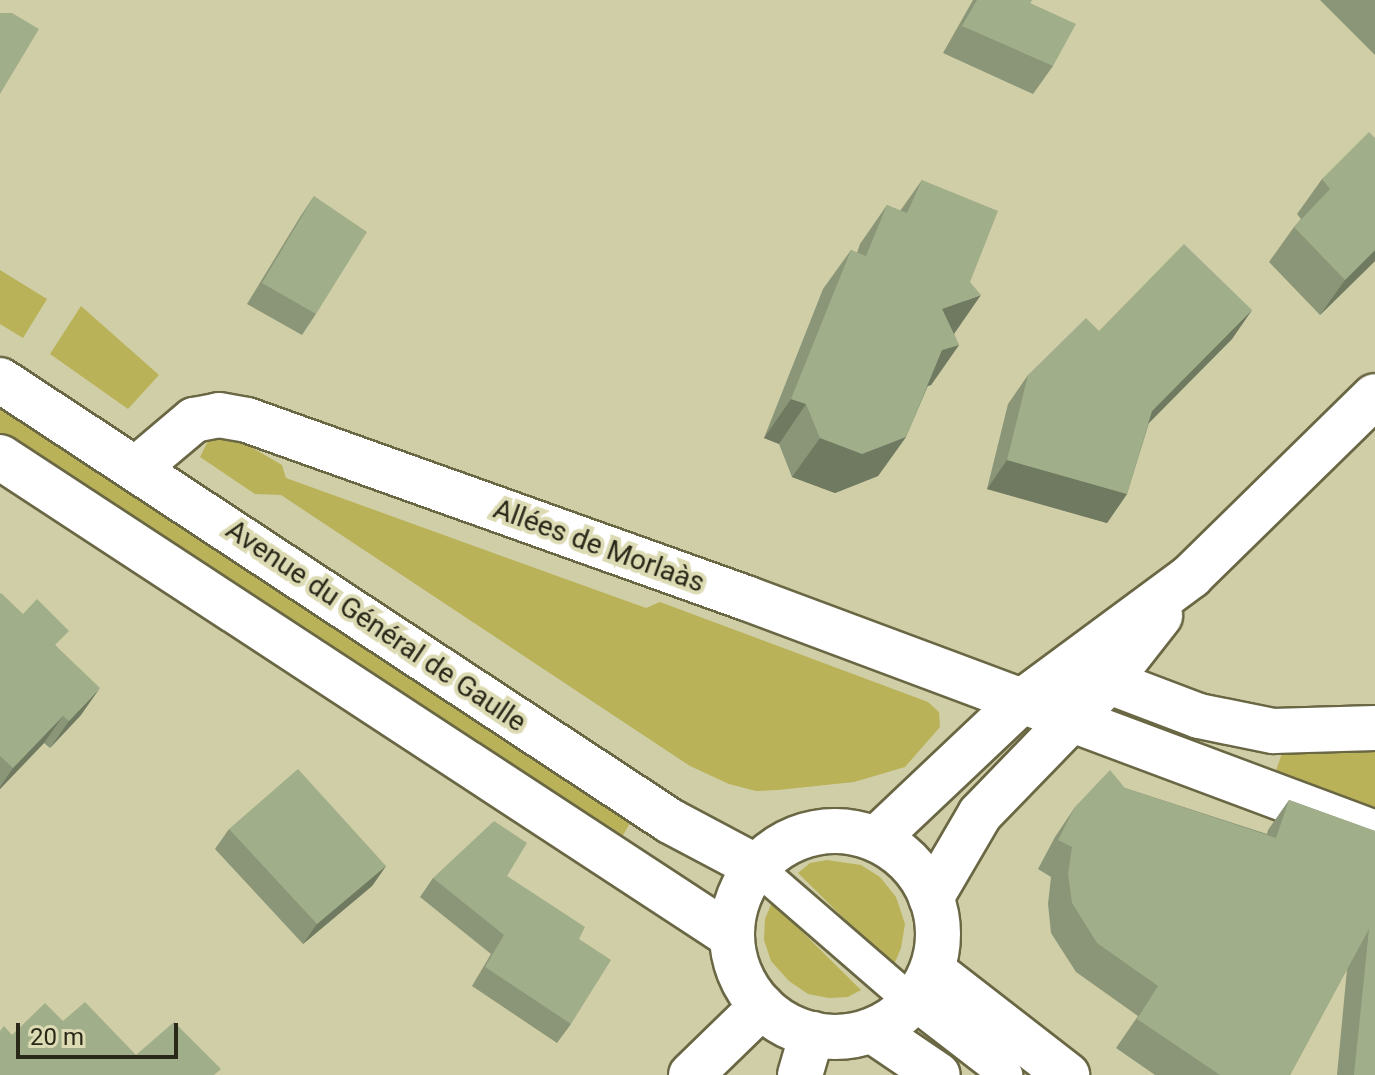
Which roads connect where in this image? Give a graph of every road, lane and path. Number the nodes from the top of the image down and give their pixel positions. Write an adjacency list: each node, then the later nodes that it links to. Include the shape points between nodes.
1 (0, 380): 4 (street, Avenue du Général de Gaulle)
2 (1375, 396): 5 (street)
3 (0, 457): 15 (street)
4 (137, 468): 8 (street, Allées de Morlaàs, via 194,420 219,415 247,420); 13 (street, Avenue du Général de Gaulle, via 670,821)
5 (1191, 576): 6 (street); 7 (street)
6 (1068, 666): 7 (street); 8 (street)
7 (1109, 681): 9 (street); 10 (street, via 1199,716 1273,731)
8 (1021, 702): 9 (street, Allées de Morlaàs); 12 (street)
9 (1069, 721): 11 (street, Allées de Morlaàs); 14 (street, via 980,814)
10 (1375, 728)
11 (1375, 833)
12 (876, 839): 13 (street, via 844,830 811,832 780,845); 14 (street, via 904,856)
13 (755, 866): 15 (street, via 738,895); 16 (lane)
14 (931, 898): 16 (street, via 938,918 937,953)
15 (730, 935): 17 (street, via 734,961)
16 (923, 987): 18 (street); 22 (lane); 23 (street)
17 (762, 1006): 19 (street); 20 (street)
18 (873, 1031): 19 (street, via 838,1038); 21 (street)
19 (806, 1055)
20 (691, 1075)
21 (938, 1075)
22 (1006, 1075)
23 (1067, 1075)

